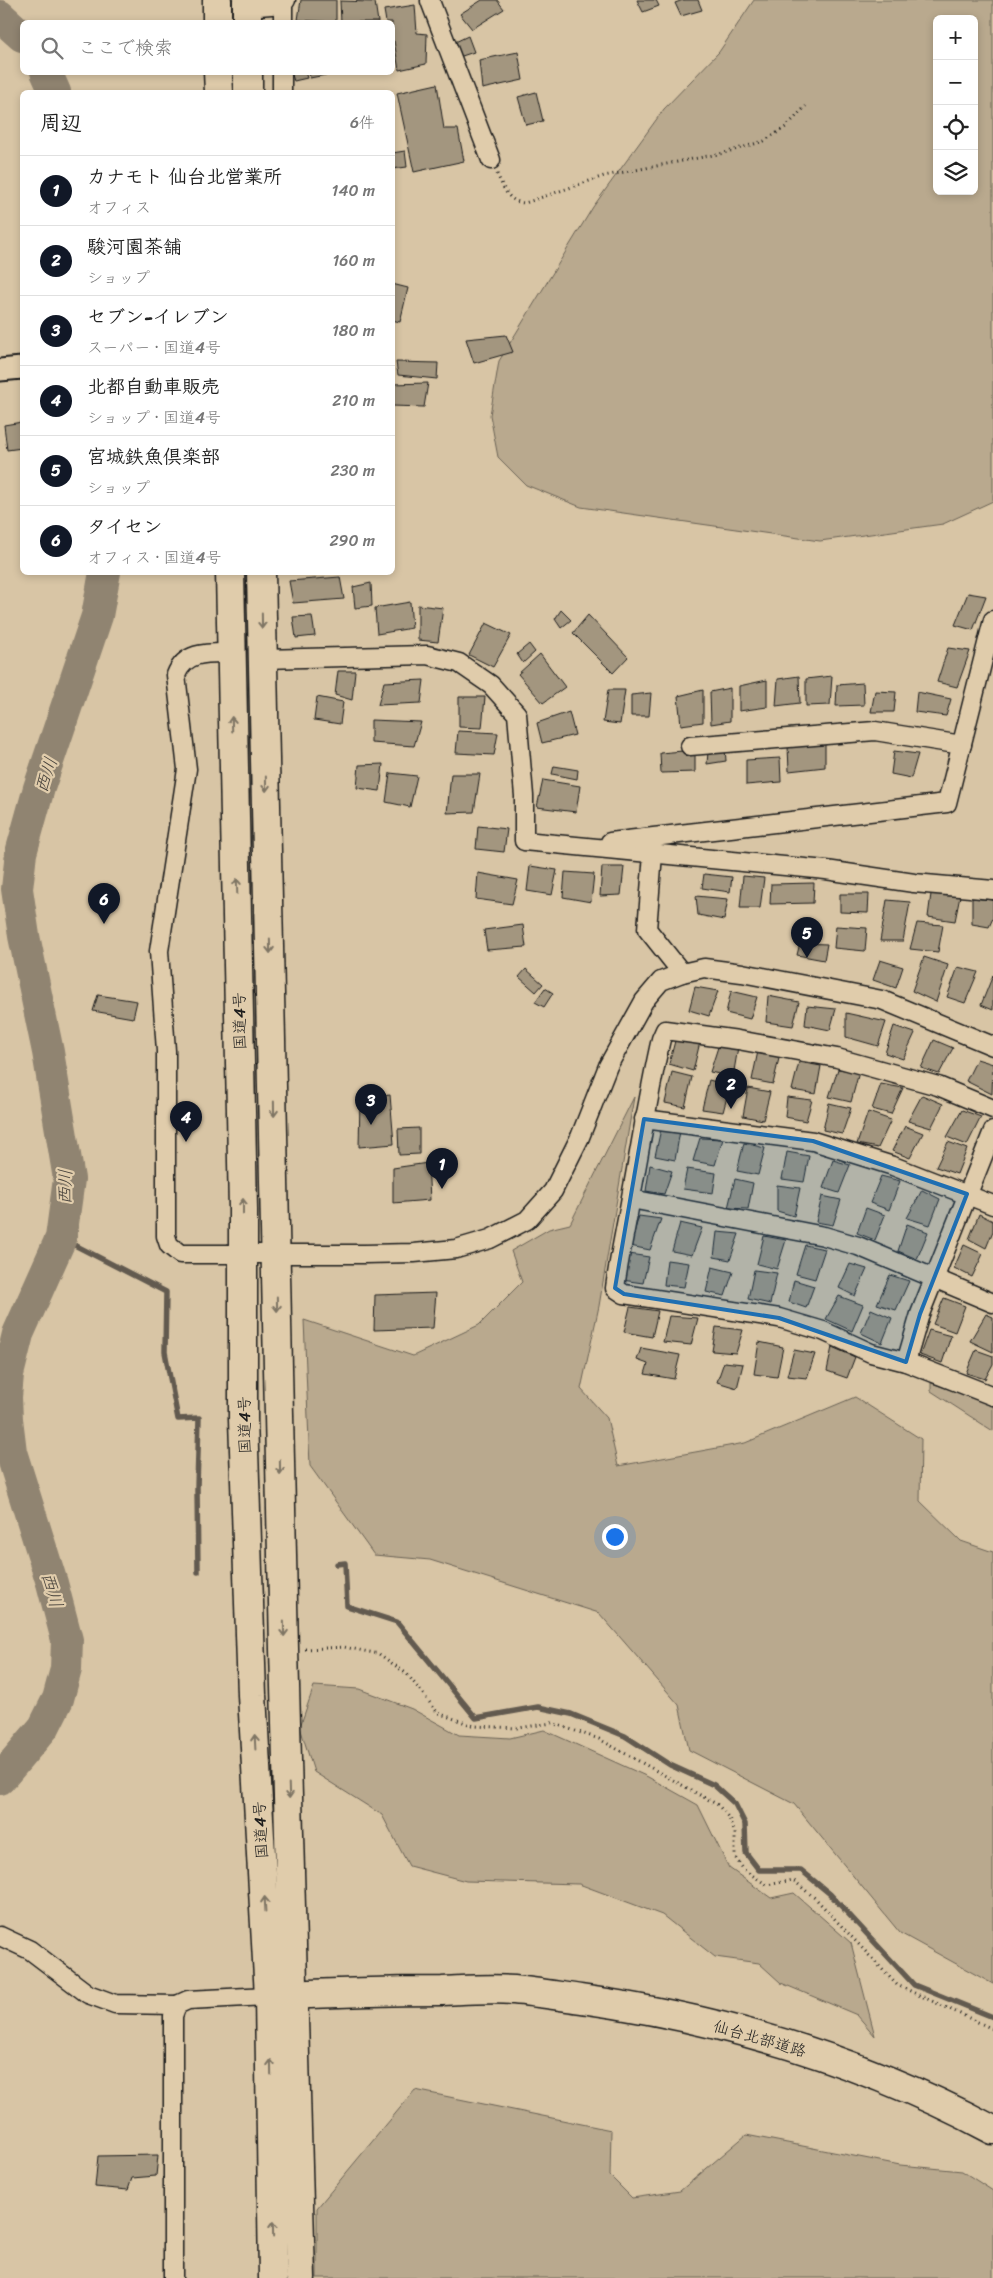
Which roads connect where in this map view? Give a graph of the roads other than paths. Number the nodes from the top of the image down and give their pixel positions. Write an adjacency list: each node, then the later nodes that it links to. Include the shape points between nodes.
1 (217, 0): 5 (highway)
2 (430, 0): 13 (street)
3 (285, 2): 4 (street); 6 (street)
4 (247, 10)
5 (218, 20)
6 (283, 20)
7 (218, 75): 10 (highway)
8 (248, 75): 11 (highway)
9 (282, 75): 12 (street)
10 (219, 90)
11 (248, 90)
12 (282, 90)
13 (491, 160)
14 (20, 368): 15 (street)
15 (0, 370)
16 (230, 575): 19 (highway, 国道4号)
17 (261, 575): 20 (highway, 国道4号, one-way to 20)
18 (993, 620): 21 (street)
19 (230, 653): 34 (highway, 国道4号, one-way to 19); 34 (street, via 195,656 180,664 176,675 187,769 159,951 166,1051 166,1236 169,1245 180,1254)
20 (263, 659): 23 (street, via 427,655 458,662 491,686 517,714 524,841); 35 (highway, 国道4号, one-way to 35)
21 (962, 745): 22 (street, via 875,731); 23 (street, via 947,804)
22 (690, 746)
23 (577, 846): 24 (street)
24 (653, 854): 25 (street); 26 (street, via 647,929)
25 (993, 890)
26 (682, 972): 27 (street, via 704,968 742,973 882,1000); 35 (street, via 661,981 644,1001 608,1066 580,1137 553,1191 527,1220 490,1239 456,1249 414,1253)
27 (993, 1046)
28 (993, 1109): 29 (street, via 938,1086 837,1058 666,1030 659,1046)
29 (644, 1119): 31 (street, via 813,1141); 32 (street)
30 (993, 1131): 31 (street)
31 (967, 1194): 33 (street); 36 (street)
32 (631, 1200): 36 (street, via 824,1236); 38 (street, via 619,1252 615,1288 624,1294 779,1318 823,1331 871,1353)
33 (993, 1205)
34 (242, 1255): 35 (street); 41 (highway, 国道4号, one-way to 34, via 252,1675)
35 (276, 1255): 41 (highway, 国道4号, one-way to 41, via 284,1649)
36 (934, 1276): 37 (street); 38 (street)
37 (993, 1302)
38 (906, 1362): 39 (street)
39 (993, 1396)
40 (0, 1936): 42 (street, via 30,1950 88,1994 115,2004)
41 (282, 1996): 42 (street, via 188,2000); 43 (highway, 仙台北部道路, via 335,1991 514,1990 623,2005 759,2036 845,2064); 45 (highway, 国道4号, one-way to 41); 46 (highway, 国道4号)
42 (177, 2005): 44 (street, via 173,2016)
43 (993, 2130)
44 (172, 2278)
45 (273, 2278)
46 (301, 2278)

